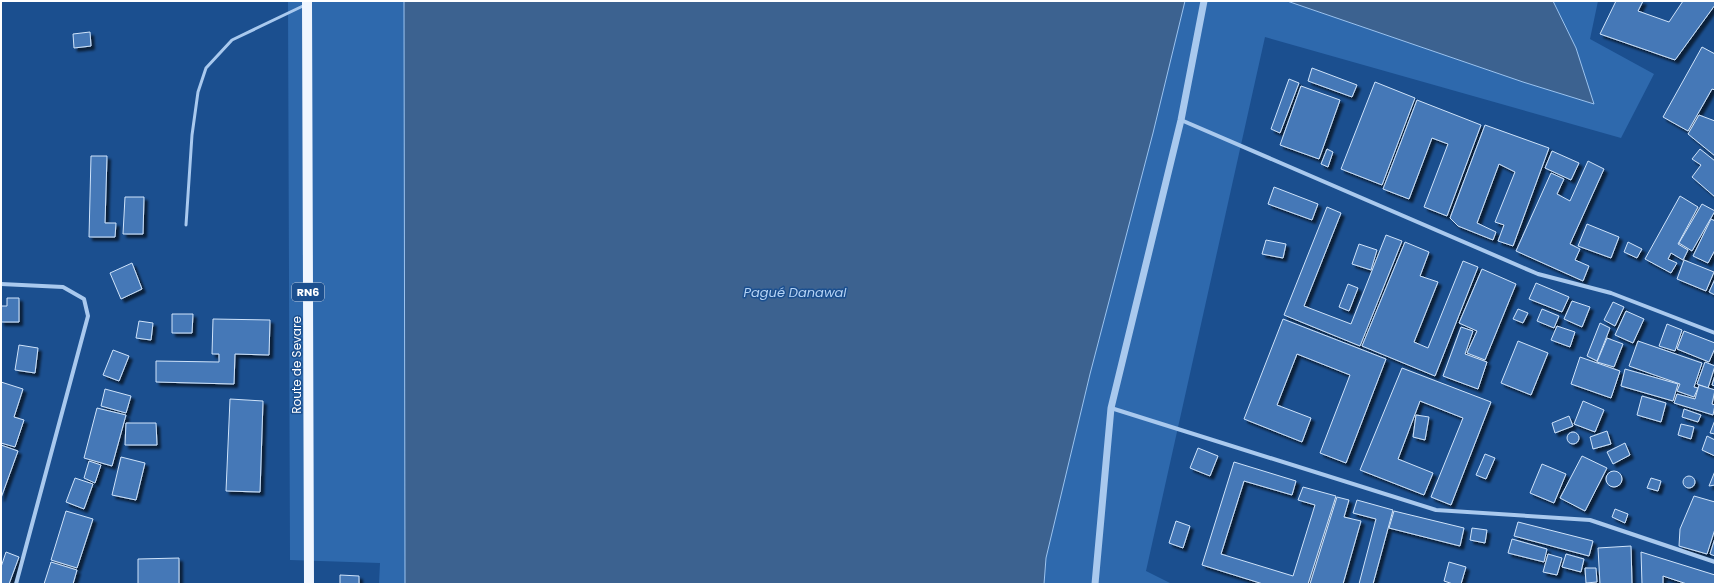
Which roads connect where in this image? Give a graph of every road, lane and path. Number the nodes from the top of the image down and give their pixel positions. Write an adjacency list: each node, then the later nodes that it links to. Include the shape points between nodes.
1 (1204, 1): 3 (street)
2 (307, 2): 4 (lane, via 232,40 206,68 198,92 192,135); 10 (main road, Route de Sevare / RN6)
3 (1181, 120): 6 (street, via 1538,274 1611,293); 7 (street)
4 (186, 225)
5 (1, 284): 9 (street, via 63,287 84,299 88,316)
6 (1715, 333)
7 (1111, 408): 8 (street, via 1436,510 1590,520); 11 (street)
8 (1715, 562)
9 (16, 584)
10 (309, 584)
11 (1095, 584)

